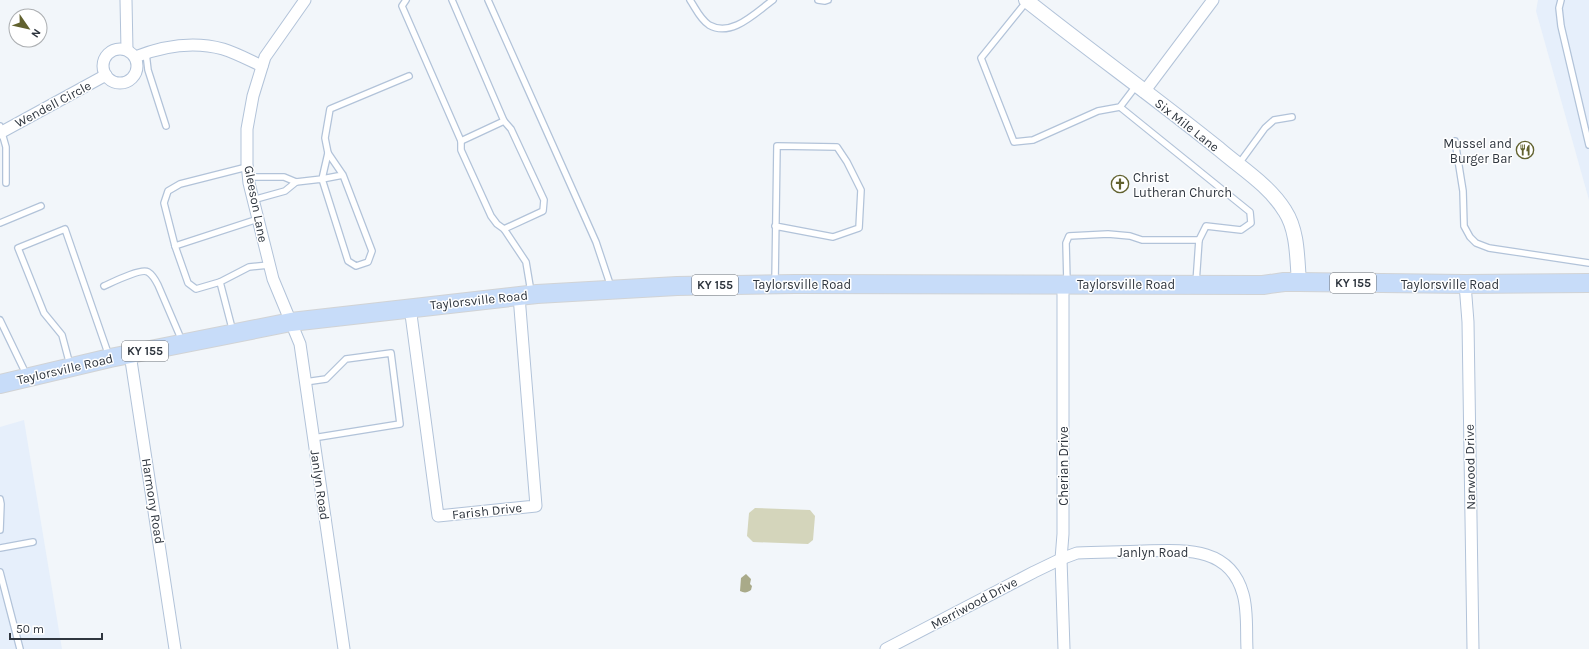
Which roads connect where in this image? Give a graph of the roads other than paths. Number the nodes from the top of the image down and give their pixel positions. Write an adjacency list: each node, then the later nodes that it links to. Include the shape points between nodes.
1 (126, 0): 13 (street)
2 (305, 0): 14 (street, Gleeson Lane)
3 (406, 0): 23 (lane, via 402,6)
4 (452, 0): 20 (lane)
5 (488, 0): 51 (lane, via 596,242)
6 (690, 0): 7 (lane, via 701,17 710,25 729,28 741,24)
7 (773, 0)
8 (818, 0): 9 (lane)
9 (828, 0)
10 (1027, 0): 17 (street, Six Mile Lane); 18 (lane, via 981,58 1014,142 1034,140 1098,111)
11 (1214, 0): 17 (street)
12 (1561, 0): 25 (lane, via 1561,26)
13 (136, 53): 14 (street, via 181,46 209,46 236,53); 15 (street, Wendell Circle, via 116,49 107,55 103,65); 15 (street, Wendell Circle, via 138,68 136,74 127,82 115,82); 21 (lane, via 148,70)
14 (262, 66): 28 (street, Gleeson Lane, via 249,116 246,148)
15 (106, 75): 22 (street, Wendell Circle)
16 (409, 76): 26 (lane, via 330,109 325,138)
17 (1140, 89): 18 (lane); 27 (street, Six Mile Lane)
18 (1120, 106): 39 (lane, via 1250,212 1251,223 1241,230 1206,226)
19 (1292, 117): 27 (lane, via 1274,120)
20 (504, 121): 23 (lane); 38 (lane, via 511,130 544,200 543,211)
21 (166, 126)
22 (1, 130): 32 (lane, via 6,147)
23 (461, 140): 38 (lane, via 461,150 491,216)
24 (1455, 140): 41 (lane, via 1463,191 1464,226 1476,243 1489,248)
25 (1589, 145)
26 (328, 153): 29 (lane); 30 (lane)
27 (1238, 165): 44 (street, Six Mile Lane, via 1270,191 1286,211 1294,232)
28 (248, 172): 31 (lane, via 284,177); 33 (street, Gleeson Lane); 40 (lane, via 180,184 168,190 164,203)
29 (343, 174): 30 (lane); 30 (lane, via 372,251 368,262 356,266 348,261)
30 (322, 178): 31 (lane)
31 (296, 182): 33 (lane, via 285,191)
32 (6, 183)
33 (253, 200): 35 (street, Gleeson Lane)
34 (41, 206): 36 (lane)
35 (258, 219): 40 (lane); 42 (street, Gleeson Lane)
36 (0, 223)
37 (776, 226): 37 (lane, via 777,146 837,147 848,162 861,190 859,228 833,237); 46 (lane)
38 (504, 229): 52 (lane, via 526,262)
39 (1199, 240): 47 (lane, via 1142,240 1108,234 1069,236 1066,243); 49 (lane)
40 (175, 246): 43 (lane, via 188,283 196,288)
41 (1589, 264)
42 (269, 265): 43 (lane, via 249,268); 55 (street, Gleeson Lane)
43 (220, 282): 56 (lane)
44 (1299, 282): 48 (main road, Taylorsville Road / KY 155); 49 (main road, Taylorsville Road / KY 155)
45 (1589, 282): 48 (main road, Taylorsville Road / KY 155)
46 (775, 284): 47 (main road, Taylorsville Road / KY 155); 51 (main road, Taylorsville Road / KY 155)
47 (1065, 284): 49 (main road, Taylorsville Road / KY 155); 69 (street, Cherian Drive)
48 (1465, 284): 77 (street, Narwood Drive, via 1468,322)
49 (1196, 285)
50 (104, 286): 57 (lane, via 140,271 148,272 158,285)
51 (611, 289): 52 (main road, Taylorsville Road / KY 155)
52 (525, 295): 53 (main road, Taylorsville Road / KY 155); 53 (street, Farish Drive, via 536,506 521,508 438,516)
53 (410, 307): 55 (main road, Taylorsville Road / KY 155)
54 (0, 320): 61 (lane)
55 (291, 322): 56 (main road, Taylorsville Road / KY 155); 62 (street, Janlyn Road, via 300,344)
56 (234, 334): 57 (main road, Taylorsville Road / KY 155)
57 (183, 343): 58 (main road, Taylorsville Road / KY 155)
58 (130, 354): 59 (main road, Taylorsville Road / KY 155); 72 (street, Harmony Road)
59 (110, 358): 60 (main road, Taylorsville Road / KY 155); 60 (lane, via 65,229 18,248 44,313 62,335)
60 (70, 368): 61 (main road, Taylorsville Road / KY 155)
61 (28, 378): 63 (main road, Taylorsville Road / KY 155)
62 (305, 382): 64 (street, Janlyn Road); 64 (lane, via 326,379 346,358 391,353 400,424)
63 (0, 384)
64 (313, 438): 73 (street, Janlyn Road)
65 (0, 499): 66 (lane)
66 (0, 530)
67 (33, 542): 68 (lane)
68 (0, 548)
69 (1061, 559): 74 (street, Merriwood Drive); 75 (street, Cherian Drive); 76 (street, Janlyn Road, via 1077,553 1179,550 1214,557 1234,574 1243,593)
70 (0, 572): 71 (lane)
71 (20, 649)
72 (175, 649)
73 (344, 649)
74 (886, 649)
75 (1064, 649)
76 (1247, 649)
77 (1473, 649)

